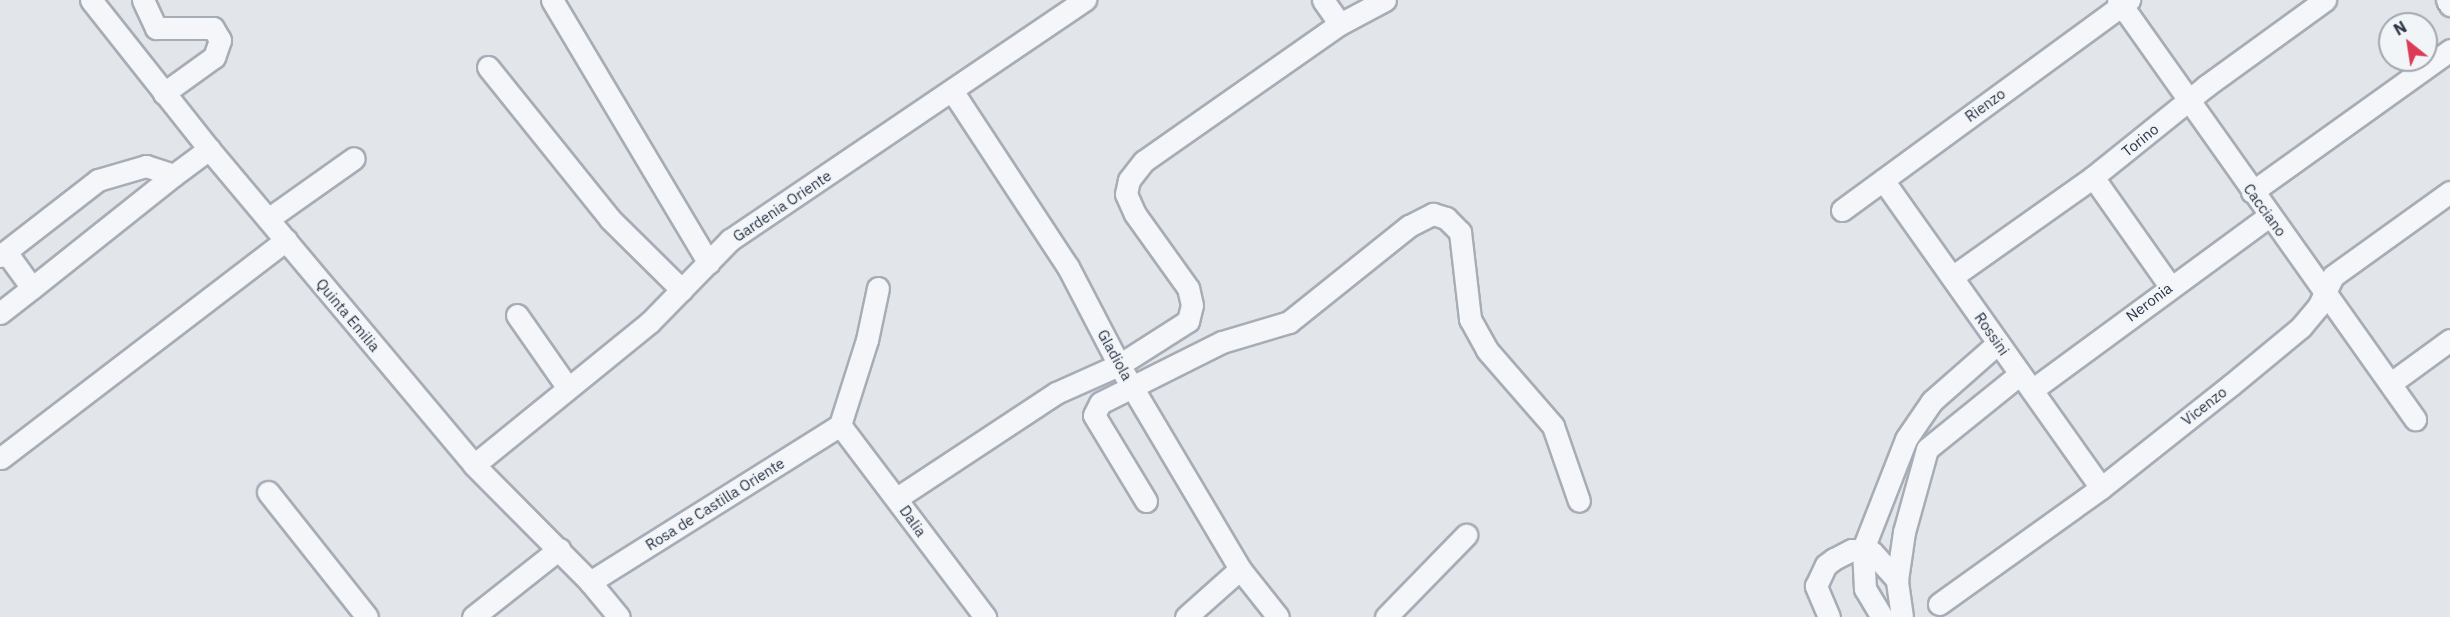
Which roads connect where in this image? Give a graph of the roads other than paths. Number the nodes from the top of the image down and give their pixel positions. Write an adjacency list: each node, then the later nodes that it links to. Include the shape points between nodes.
1 (91, 0): 15 (street, Quinta Emilia)
2 (142, 0): 15 (street, via 156,28 213,28 220,40 214,57)
3 (552, 0): 29 (street)
4 (1085, 0): 14 (street, Gardenia Oriente)
5 (1323, 0): 11 (street)
6 (1385, 0): 11 (street)
7 (2325, 0): 16 (street, Torino)
8 (2447, 0): 10 (street)
9 (2122, 2): 16 (street, Cacciano); 21 (street, Rienzo)
10 (2450, 5)
11 (1340, 24): 40 (street, via 1144,161 1129,180 1126,194 1135,214 1188,288 1192,305 1188,321)
12 (2450, 50): 22 (street)
13 (488, 67): 34 (street, via 610,219)
14 (953, 92): 29 (street, Gardenia Oriente, via 730,240); 40 (street, Gladiola, via 1040,221)
15 (164, 93): 17 (street, Quinta Emilia)
16 (2188, 102): 20 (street, Torino); 22 (street, Cacciano)
17 (209, 149): 19 (street); 26 (street, Quinta Emilia)
18 (354, 158): 26 (street)
19 (174, 175): 28 (street, via 146,166 98,180); 32 (street)
20 (2093, 177): 30 (street, Torino); 31 (street)
21 (1883, 180): 24 (street, Rienzo); 30 (street, Rossini)
22 (2252, 192): 25 (street, Cacciano)
23 (2450, 192): 35 (street, Vicenzo, via 2345,265)
24 (1842, 210)
25 (2269, 216): 31 (street, Neronia); 35 (street, Cacciano)
26 (268, 219): 27 (street, Quinta Emilia)
27 (285, 240): 49 (street); 50 (street, Quinta Emilia)
28 (3, 254): 32 (street)
29 (709, 263): 34 (street, Gardenia Oriente)
30 (1952, 277): 39 (street, Rossini)
31 (2170, 286): 41 (street, Neronia)
32 (32, 288): 36 (street)
33 (878, 288): 46 (street, via 867,340)
34 (682, 290): 44 (street, Gardenia Oriente, via 650,322)
35 (2324, 290): 42 (street, Cacciano); 51 (street, Vicenzo, via 2318,307 2301,327)
36 (0, 313)
37 (516, 315): 44 (street)
38 (2450, 340): 42 (street)
39 (1998, 344): 41 (street, Rossini); 47 (street, via 1932,401)
40 (1119, 365): 43 (street, Gladiola); 53 (street, via 1056,393)
41 (2026, 382): 48 (street, Neronia); 51 (street, Rossini)
42 (2391, 383): 45 (street, Cacciano)
43 (1131, 385): 54 (street, via 1100,403 1094,415); 55 (street, via 1222,342 1289,322 1409,226 1433,214 1446,218 1460,232 1470,319 1487,350 1553,426); 59 (street, Gladiola)
44 (568, 388): 50 (street, Gardenia Oriente)
45 (2415, 418)
46 (840, 425): 53 (street, Dalia); 61 (street, Rosa de Castilla Oriente)
47 (1906, 439): 48 (street); 58 (street)
48 (1928, 449): 60 (street, via 1904,532)
49 (1, 458)
50 (474, 465): 57 (street, Quinta Emilia)
51 (2101, 488): 62 (street, Vicenzo)
52 (268, 492): 63 (street)
53 (897, 498): 66 (street, Dalia)
54 (1146, 501)
55 (1579, 501)
56 (1466, 535): 69 (street)
57 (559, 549): 61 (street, Quinta Emilia); 64 (street)
58 (1863, 549): 60 (street, via 1880,558); 70 (street, via 1834,559 1821,575 1816,586); 71 (street, via 1865,589)
59 (1240, 569): 67 (street); 68 (street, Gladiola)
60 (1898, 580): 72 (street)
61 (590, 582): 65 (street, Quinta Emilia)
62 (1939, 604)
63 (368, 617)
64 (472, 617)
65 (619, 617)
66 (985, 617)
67 (1186, 617)
68 (1278, 617)
69 (1386, 617)
70 (1829, 617)
71 (1882, 617)
72 (1902, 617)

